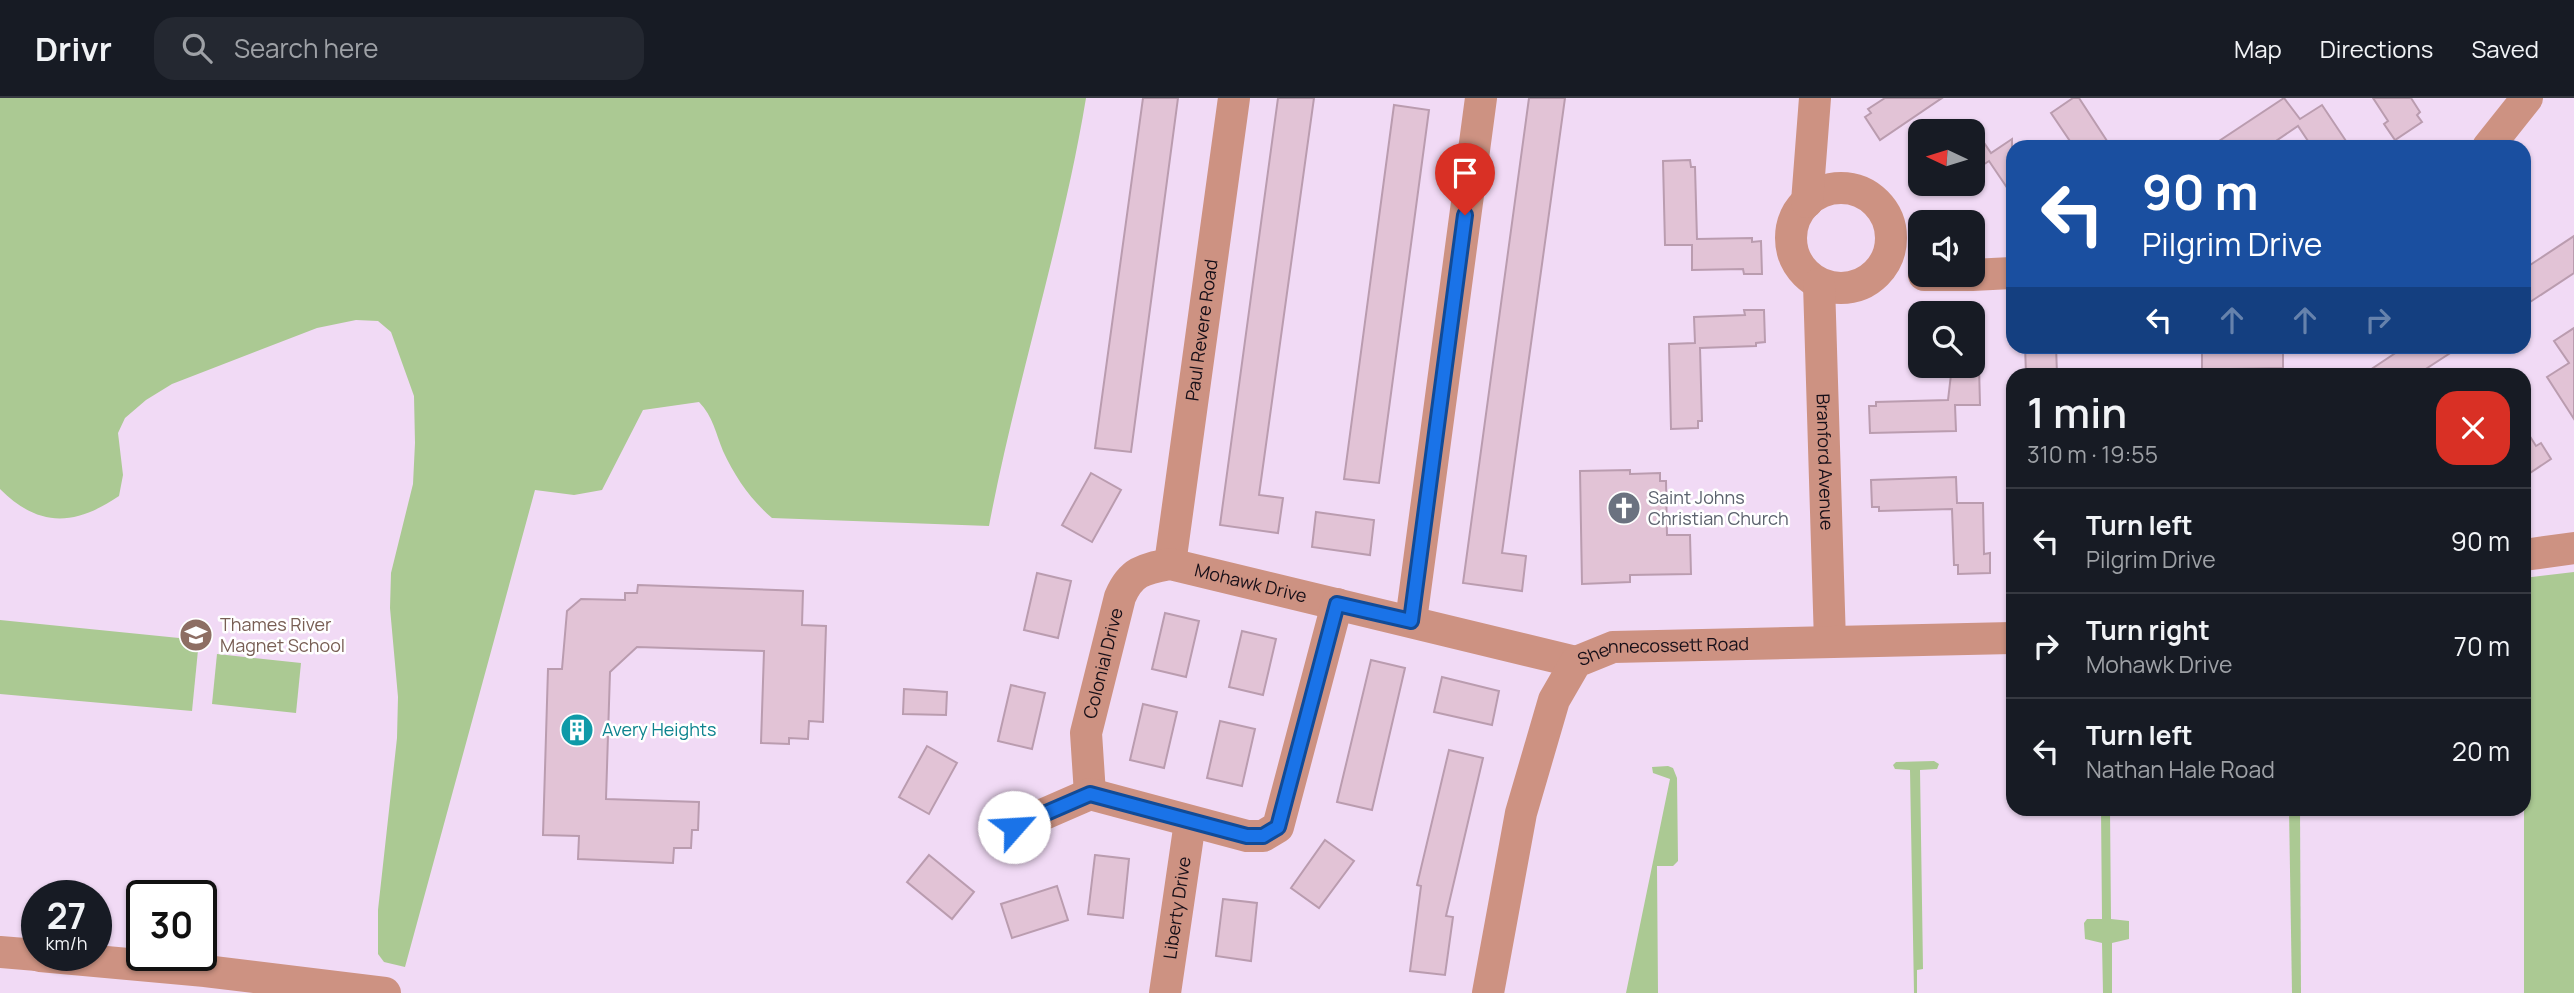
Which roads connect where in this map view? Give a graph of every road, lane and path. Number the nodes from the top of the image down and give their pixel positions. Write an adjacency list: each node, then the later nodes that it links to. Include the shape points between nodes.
1 (1234, 98): 16 (street, Paul Revere Road)
2 (1481, 98): 18 (street)
3 (1815, 98): 5 (street)
4 (2527, 98): 6 (street)
5 (1811, 140): 7 (street); 8 (street)
6 (2494, 140)
7 (1839, 188): 8 (street); 9 (street, via 1855,190 1880,207 1891,236)
8 (1807, 202): 13 (street, via 1796,216 1792,249 1799,265)
9 (1883, 265): 10 (street); 13 (street, via 1857,285 1828,288)
10 (1908, 273)
11 (2006, 273): 12 (street)
12 (1985, 274)
13 (1819, 284): 20 (street, Branford Avenue)
14 (2574, 548): 15 (street)
15 (2531, 554)
16 (1170, 564): 17 (street, Mohawk Drive); 22 (street, Colonial Drive, via 1138,570 1119,597 1086,733)
17 (1337, 604): 18 (street, Mohawk Drive); 23 (street, via 1278,827 1263,836 1247,836)
18 (1411, 621): 21 (street, Mohawk Drive)
19 (2006, 638): 20 (street, Shennecossett Road)
20 (1829, 642): 21 (street, Shennecossett Road, via 1613,647)
21 (1576, 662): 31 (street, Shennecossett Road, via 1554,699 1521,813)
22 (1090, 794): 23 (street); 24 (street)
23 (1190, 822): 30 (street, Liberty Drive)
24 (1014, 827)
25 (0, 952): 26 (street)
26 (21, 954)
27 (112, 967): 28 (street)
28 (204, 982): 29 (street)
29 (385, 993)
30 (1165, 993)
31 (1488, 993)

